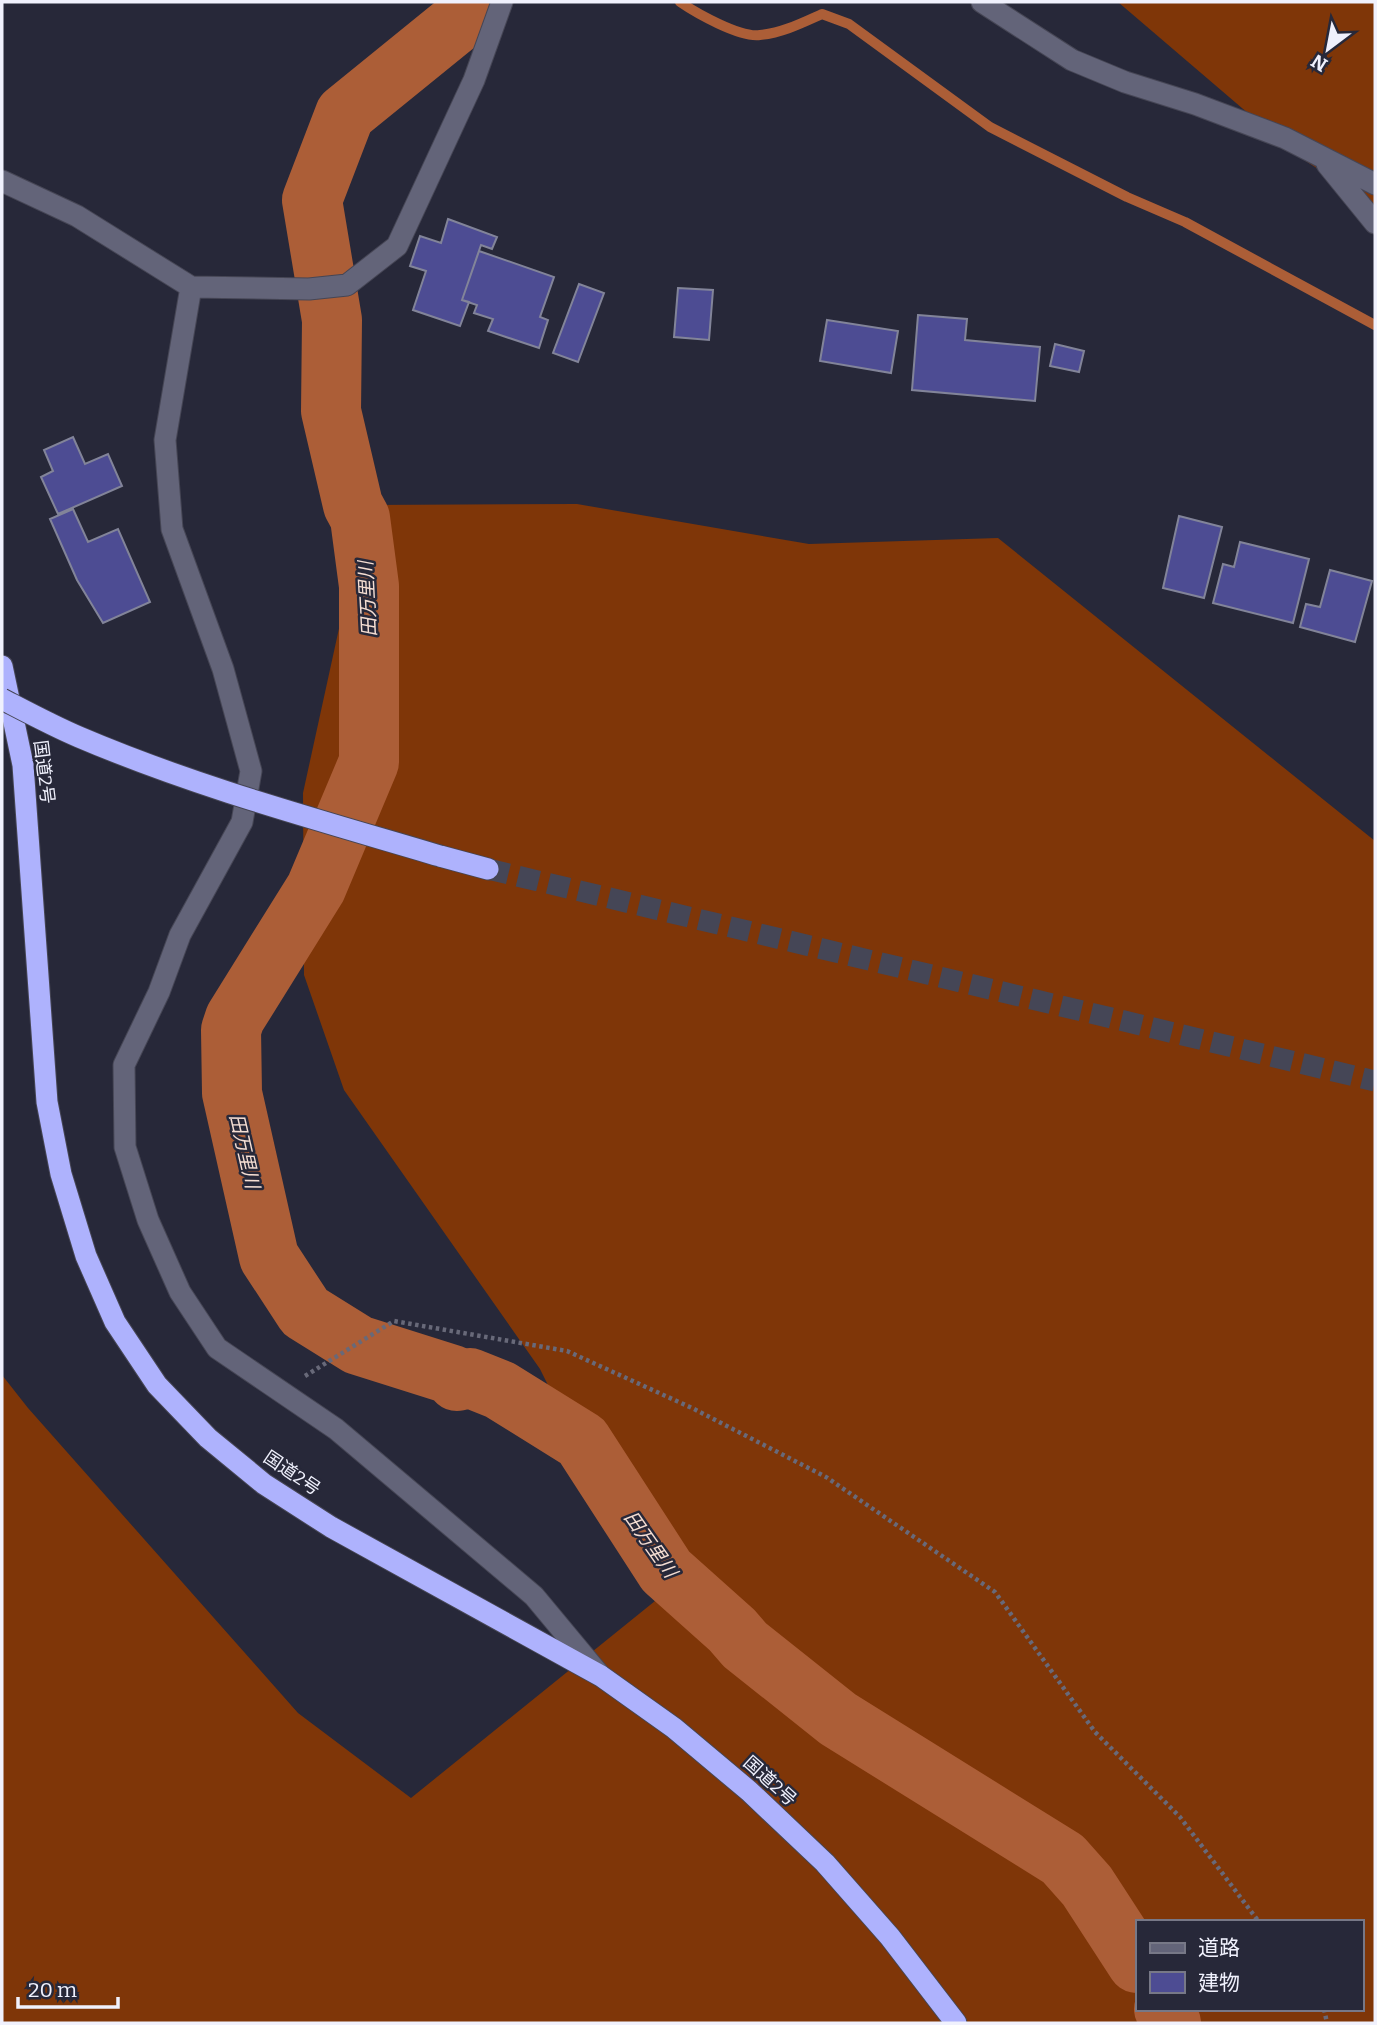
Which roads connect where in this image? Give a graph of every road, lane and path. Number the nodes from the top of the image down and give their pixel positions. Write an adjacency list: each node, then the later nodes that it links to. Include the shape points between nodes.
1 (502, 2): 7 (street, via 474,80 397,246 347,285 309,289)
2 (982, 2): 3 (street, via 1072,60 1285,138)
3 (1321, 157): 5 (street); 6 (street)
4 (2, 181): 7 (street, via 78,216)
5 (1375, 184)
6 (1375, 223)
7 (191, 287): 12 (street, via 165,440 172,529 223,668 251,771 242,822 180,935 124,1065 125,1147 148,1220 180,1292 217,1348 336,1429 534,1596)
8 (2, 666): 12 (highway, 国道2号, via 23,765 47,1102 61,1174 115,1322 157,1385 208,1438 264,1484 331,1527)
9 (2, 699): 10 (highway, 国道2号, bridge, via 78,737 258,803)
10 (488, 869)
11 (304, 1377): 13 (path, via 394,1321 567,1351 692,1408 826,1478 995,1592 1095,1732 1180,1816)
12 (601, 1676): 14 (highway, 国道2号, via 674,1728 825,1863)
13 (1258, 1920)
14 (956, 2023)

